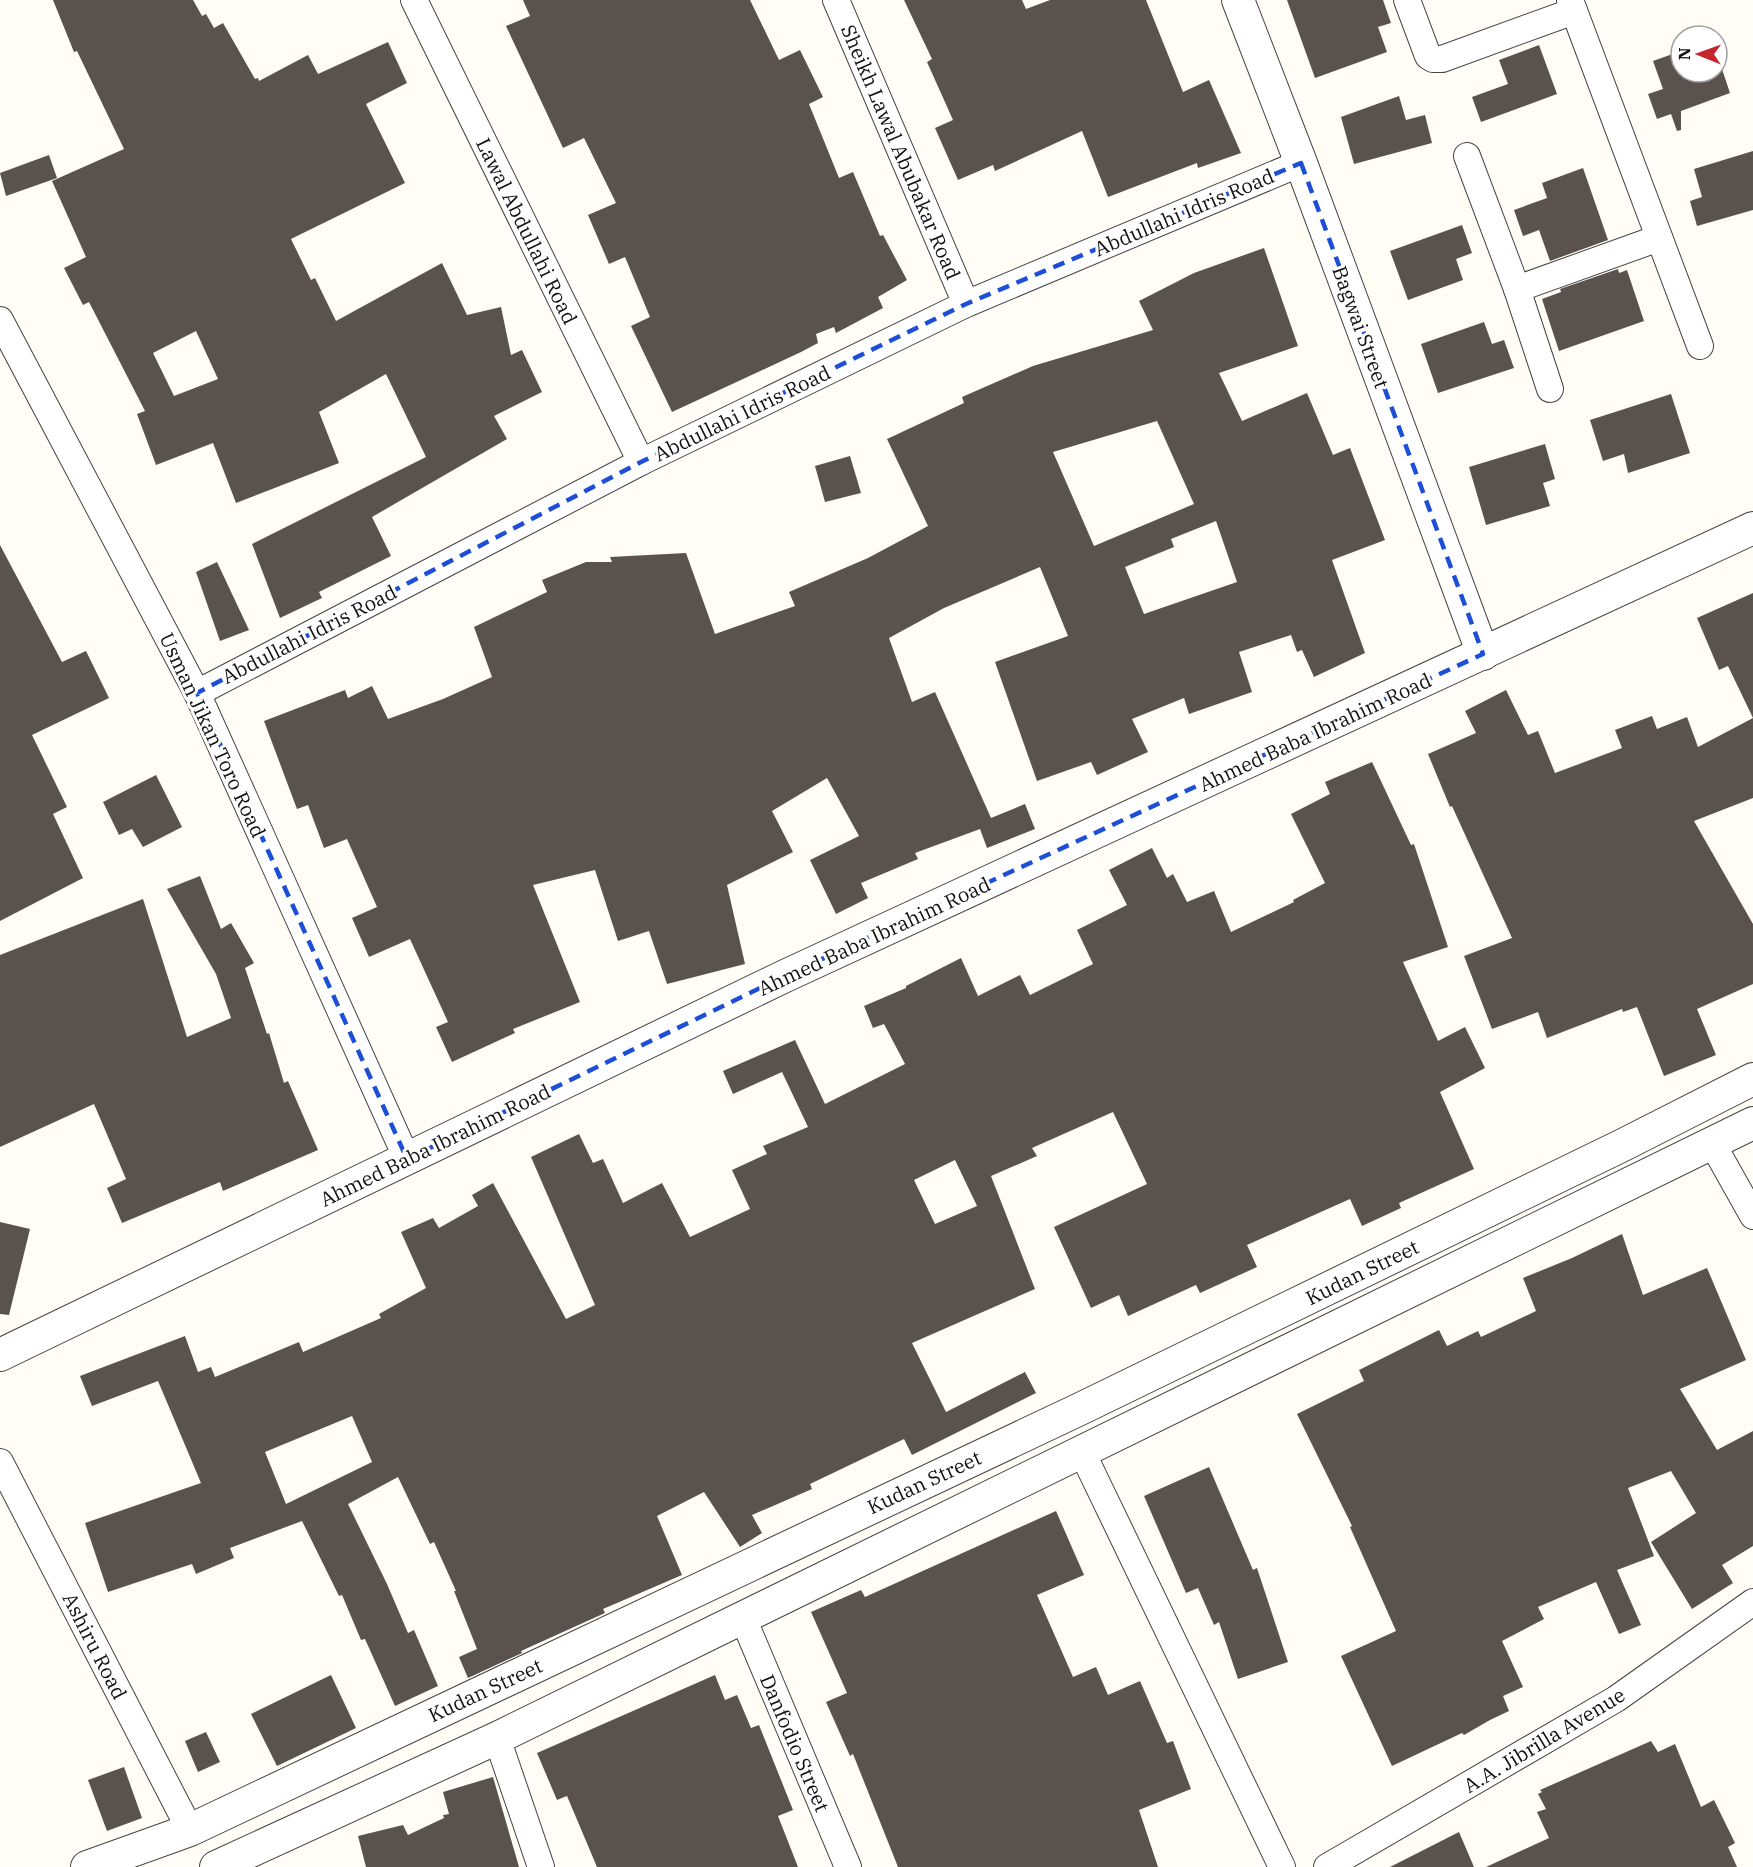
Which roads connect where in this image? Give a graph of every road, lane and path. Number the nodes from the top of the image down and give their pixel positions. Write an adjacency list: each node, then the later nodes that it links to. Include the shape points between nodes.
1 (414, 0): 14 (street, Lawal Abdullahi Road)
2 (836, 0): 10 (street, Sheikh Lawal Abubakar Road)
3 (1238, 0): 7 (street, Bagwai Street)
4 (1407, 0): 5 (street, via 1428,56 1433,59 1442,59)
5 (1572, 6): 8 (street)
6 (1467, 156): 9 (street)
7 (1301, 164): 10 (street, Abdullahi Idris Road); 16 (street, Bagwai Street)
8 (1659, 237): 9 (street); 12 (street)
9 (1517, 290): 13 (street)
10 (966, 304): 14 (street, Abdullahi Idris Road)
11 (0, 320): 17 (street, Usman Jikan Toro Road)
12 (1700, 346)
13 (1550, 389)
14 (641, 462): 17 (street, Abdullahi Idris Road)
15 (1753, 528): 16 (street, Ahmed Baba Ibrahim Road)
16 (1483, 654): 21 (street, Ahmed Baba Ibrahim Road, via 785,976)
17 (197, 693): 21 (street, Usman Jikan Toro Road)
18 (1753, 1078): 29 (street, Kudan Street, via 1090,1404)
19 (1753, 1123): 20 (street)
20 (1712, 1143): 22 (street); 24 (street)
21 (407, 1159): 23 (street, Ahmed Baba Ibrahim Road)
22 (1753, 1216)
23 (0, 1354)
24 (1082, 1452): 27 (street); 34 (street)
25 (0, 1462): 29 (street, Ashiru Road)
26 (1753, 1602): 35 (street, A.A. Jibrilla Avenue, via 1616,1699)
27 (742, 1618): 28 (street); 33 (street, Danfodio Street)
28 (497, 1738): 30 (street); 32 (street)
29 (190, 1830): 31 (street, Kudan Street)
30 (223, 1866)
31 (87, 1867)
32 (542, 1867)
33 (848, 1867)
34 (1282, 1867)
35 (1328, 1867)

